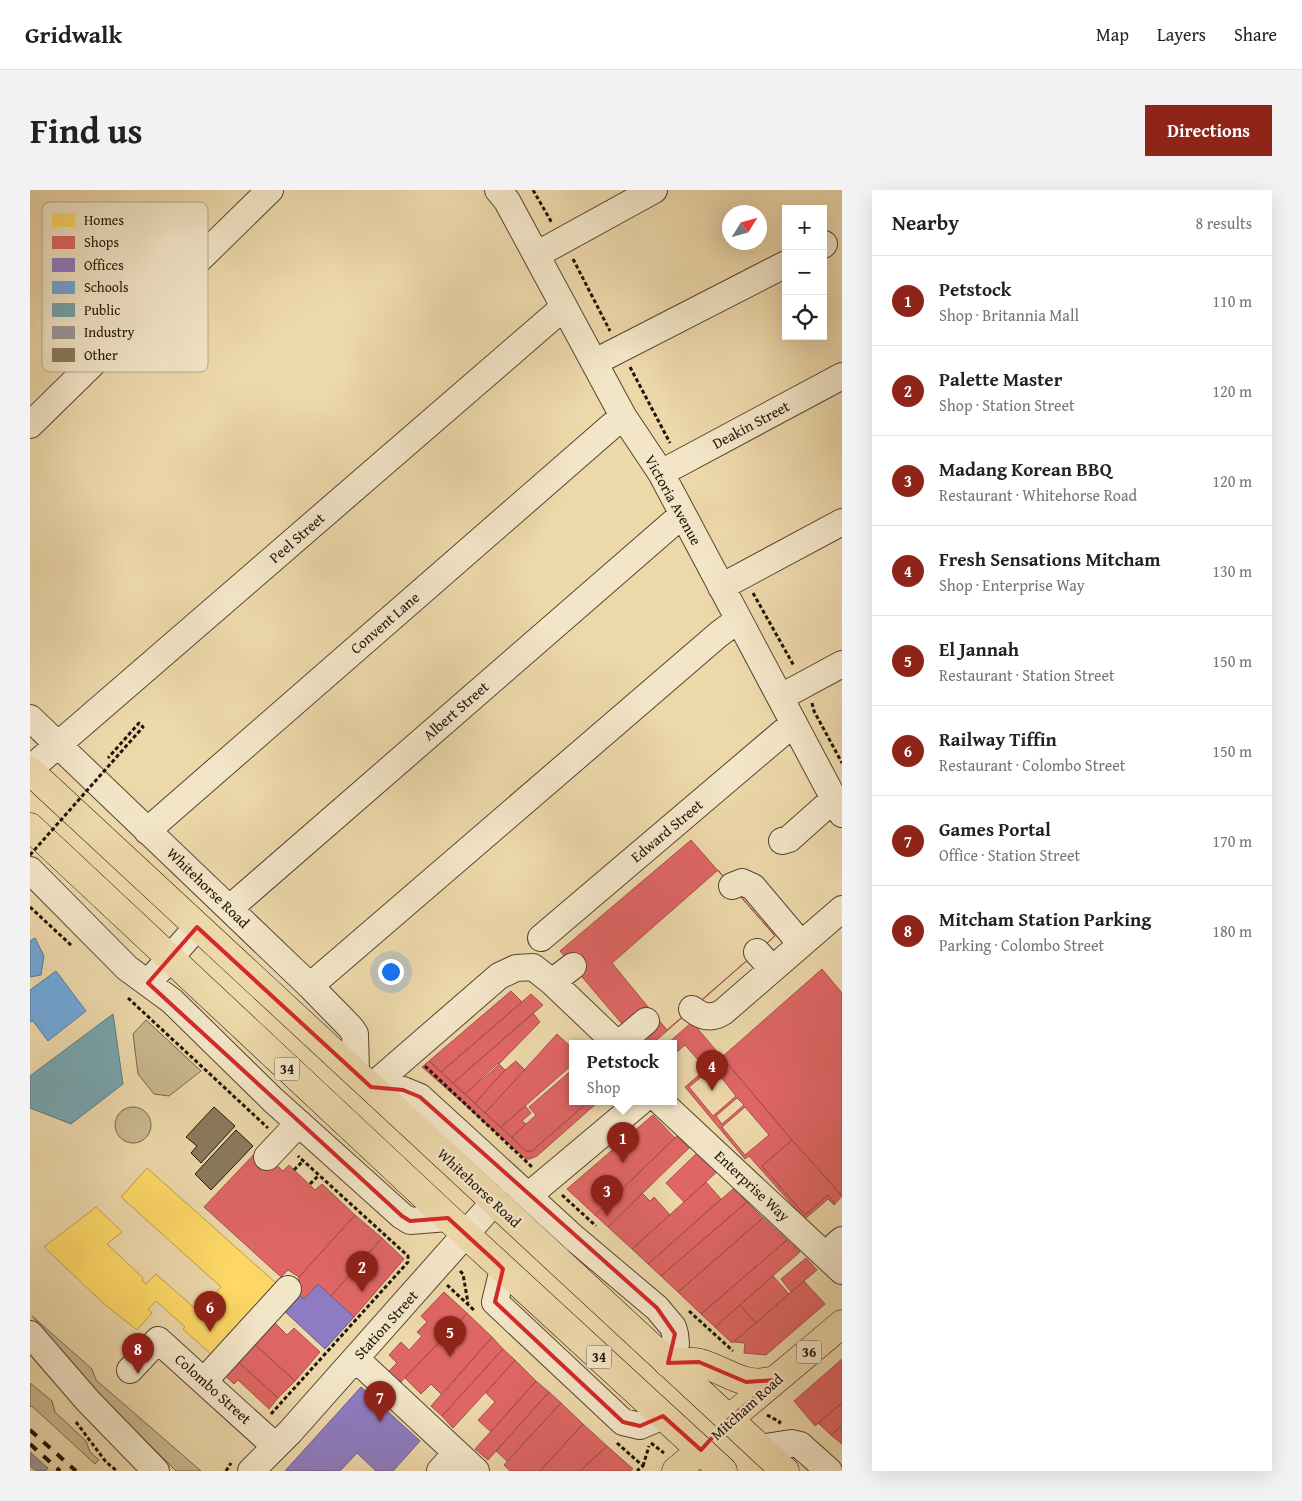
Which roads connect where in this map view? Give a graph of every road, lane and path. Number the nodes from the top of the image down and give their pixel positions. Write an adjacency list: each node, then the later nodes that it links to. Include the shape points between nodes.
1 (270, 190): 4 (street)
2 (498, 190): 5 (street, Victoria Avenue)
3 (654, 190): 5 (street)
4 (208, 250)
5 (536, 255): 7 (street, Victoria Avenue)
6 (782, 266): 8 (street)
7 (564, 306): 8 (street, Victoria Avenue); 22 (street, Peel Street)
8 (595, 362): 11 (street, Victoria Avenue)
9 (83, 372): 12 (street)
10 (842, 376): 13 (street, Deakin Street)
11 (623, 416): 13 (street, Victoria Avenue); 27 (street, Convent Lane)
12 (30, 424)
13 (660, 473): 14 (street, Victoria Avenue)
14 (682, 515): 16 (street, Victoria Avenue); 33 (street, Albert Street)
15 (842, 522): 16 (street)
16 (721, 587): 17 (street, Victoria Avenue)
17 (738, 620): 19 (street, Victoria Avenue); 42 (street)
18 (842, 664): 19 (street)
19 (781, 697): 21 (street, Victoria Avenue)
20 (30, 718): 22 (street, Whitehorse Road)
21 (794, 723): 25 (street, Victoria Avenue); 37 (street, Edward Street)
22 (58, 744): 24 (street, Peel Street); 27 (street, Whitehorse Road)
23 (108, 758): 29 (path, bridge, via 138,723 143,727)
24 (30, 770): 35 (main road, Whitehorse Road)
25 (840, 809): 28 (street)
26 (30, 827): 39 (main road, 34)
27 (147, 831): 33 (street, Whitehorse Road)
28 (782, 841)
29 (30, 855)
30 (30, 870): 43 (street, via 127,968)
31 (732, 886): 36 (street, via 742,882 753,886)
32 (30, 907): 38 (path)
33 (230, 908): 42 (street, Whitehorse Road)
34 (838, 920): 36 (street)
35 (197, 927): 39 (street); 48 (main road, Whitehorse Road)
36 (794, 936): 44 (street, via 765,961 723,1012 716,1017 707,1017)
37 (541, 938)
38 (78, 952)
39 (169, 958): 43 (street); 58 (main road, 34)
40 (572, 966): 41 (street)
41 (552, 982): 46 (street); 48 (street, via 533,967 516,968 499,976)
42 (310, 986): 48 (street, Whitehorse Road, via 355,1034)
43 (137, 990): 51 (path); 51 (street, via 172,1001)
44 (692, 1009)
45 (646, 1021): 47 (street)
46 (614, 1040)
47 (623, 1040)
48 (363, 1080): 56 (street, Whitehorse Road, via 420,1097); 57 (main road, Whitehorse Road)
49 (636, 1105): 56 (street)
50 (664, 1105): 60 (street, Enterprise Way)
51 (283, 1140): 52 (path); 58 (street, via 410,1220)
52 (303, 1161): 53 (path); 54 (path)
53 (294, 1170)
54 (318, 1176): 55 (path); 73 (path, via 408,1256 408,1262)
55 (310, 1184)
56 (528, 1196): 59 (street, Whitehorse Road)
57 (495, 1202): 58 (street, Station Street); 63 (main road, Whitehorse Road)
58 (457, 1227): 67 (street, Station Street); 76 (main road, 34)
59 (574, 1238): 63 (street); 68 (street, Whitehorse Road, via 657,1308 674,1327 676,1344)
60 (838, 1257)
61 (463, 1274): 64 (path)
62 (288, 1288): 71 (street)
63 (587, 1289): 68 (main road, Whitehorse Road)
64 (469, 1305)
65 (842, 1324): 70 (main road, Mitcham Road / 36)
66 (30, 1334): 79 (street, via 88,1401)
67 (356, 1359): 73 (street, Station Street, via 290,1432); 77 (street)
68 (668, 1363): 70 (main road, via 698,1362 746,1382); 72 (main road, Whitehorse Road)
69 (130, 1370): 71 (street, Colombo Street, via 158,1340)
70 (775, 1380): 72 (main road, Mitcham Road / 36)
71 (204, 1381): 73 (street, Colombo Street)
72 (729, 1419): 75 (main road, Whitehorse Road); 76 (main road, Mitcham Road / 36)
73 (266, 1438): 80 (street, Station Street)
74 (650, 1443): 78 (path)
75 (760, 1448): 84 (main road, Whitehorse Road); 85 (street, via 800,1444)
76 (701, 1450): 82 (main road, Mitcham Road / 36); 83 (main road, 34)
77 (448, 1462): 81 (street)
78 (643, 1466)
79 (156, 1471)
80 (251, 1471)
81 (476, 1471)
82 (676, 1471)
83 (723, 1471)
84 (785, 1471)
85 (829, 1471)

